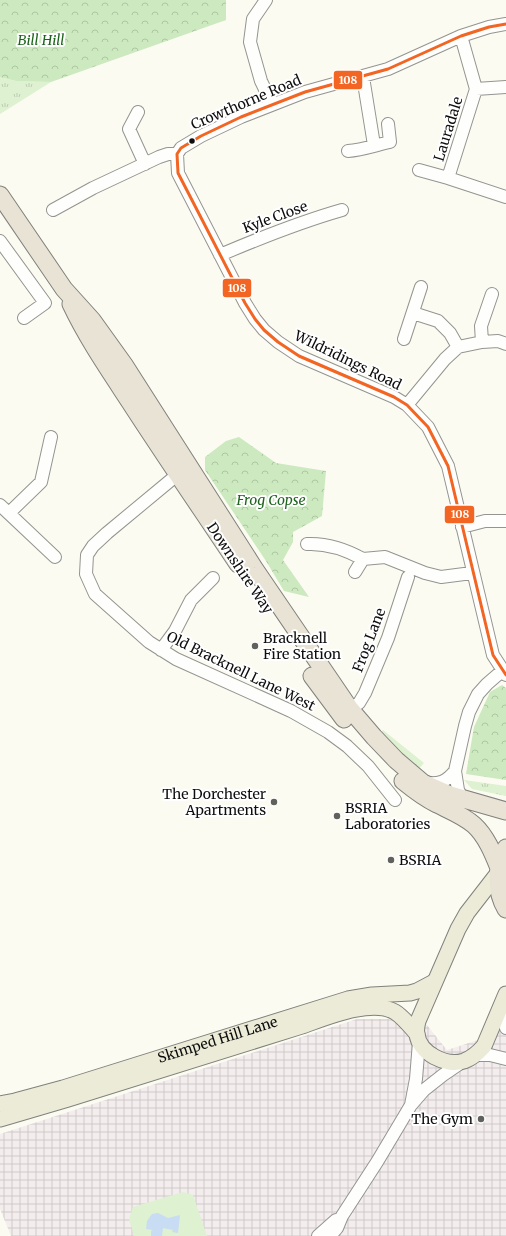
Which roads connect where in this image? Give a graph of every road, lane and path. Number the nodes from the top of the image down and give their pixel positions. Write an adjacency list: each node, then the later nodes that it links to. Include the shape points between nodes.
1 (266, 0): 7 (street, via 253,19 250,42 261,81)
2 (506, 24): 3 (street, Crowthorne Road)
3 (461, 36): 4 (street, Crowthorne Road, via 388,69); 6 (street, Lauradale)
4 (363, 77): 7 (street, Crowthorne Road, via 305,92); 10 (street)
5 (506, 87): 6 (street, Lauradale)
6 (476, 89): 15 (street, Lauradale)
7 (272, 104): 12 (street, Crowthorne Road, via 201,136 181,148)
8 (138, 112): 13 (street, via 129,129)
9 (388, 124): 10 (street, via 390,142)
10 (374, 145): 11 (street)
11 (348, 151)
12 (177, 154): 13 (street, Crowthorne Road, via 168,154); 21 (street, Wildridings Road, via 178,172)
13 (145, 164): 18 (street, Crowthorne Road)
14 (419, 170): 15 (street, Lauradale)
15 (448, 178): 17 (street, Lauradale)
16 (0, 195): 32 (highway, Downshire Way, via 64,289 92,320 125,366)
17 (506, 196)
18 (53, 210)
19 (342, 210): 21 (street, Kyle Close, via 307,220)
20 (0, 241): 25 (street, via 44,302)
21 (220, 255): 30 (street, Wildridings Road, via 255,319 278,342 299,356 394,397)
22 (421, 287): 24 (street)
23 (492, 294): 27 (street, via 481,326)
24 (412, 313): 26 (street); 29 (street, via 438,321 450,333)
25 (24, 318)
26 (404, 339)
27 (482, 342): 28 (street, via 498,341); 29 (street)
28 (506, 344)
29 (458, 347): 30 (street)
30 (407, 406): 36 (street, Wildridings Road, via 428,427 448,466)
31 (51, 437): 34 (street, via 41,482)
32 (183, 470): 44 (street, Old Bracknell Lane West, via 99,540 87,555 86,563 86,574 95,594); 46 (highway, Downshire Way); 53 (highway, Downshire Way, via 301,659 344,720 379,759 411,788 474,825 486,842)
33 (0, 505): 34 (street)
34 (9, 514): 38 (street)
35 (506, 521): 36 (street, via 485,521)
36 (462, 527): 41 (street, Wildridings Road)
37 (307, 544): 39 (street, via 328,545 347,550)
38 (55, 557)
39 (363, 559): 40 (street); 41 (street, via 385,557 442,577)
40 (355, 572)
41 (472, 573): 45 (street, Wildridings Road, via 493,655)
42 (408, 577): 46 (street, Frog Lane, via 388,638 365,693 359,704)
43 (213, 578): 44 (street, via 191,600 175,631)
44 (161, 650): 49 (street, Old Bracknell Lane West, via 291,711 328,732 368,766)
45 (504, 673): 47 (street, Wildridings Road, via 487,684 474,701 463,731)
46 (350, 709): 48 (highway, Downshire Way, via 380,743)
47 (455, 771): 48 (street, via 442,782); 50 (street, Wildridings Road, via 458,790)
48 (423, 783): 50 (highway, Downshire Way)
49 (395, 800)
50 (463, 800): 51 (highway, Downshire Way)
51 (506, 811)
52 (506, 848): 53 (highway)
53 (498, 870): 54 (highway, via 501,899); 55 (main road, via 467,913)
54 (506, 909)
55 (434, 982): 58 (main road, via 418,1021); 61 (main road, Skimped Hill Lane, via 410,993 348,999 63,1088)
56 (504, 998): 57 (street); 59 (main road, via 487,1040 479,1052)
57 (506, 1028)
58 (418, 1038): 59 (main road, Skimped Hill Lane, via 428,1052 437,1058 449,1062); 62 (street, via 416,1078); 63 (main road, Skimped Hill Lane, via 410,1026 390,1010 380,1007 359,1009)
59 (468, 1059): 60 (street, via 490,1055); 62 (street, via 424,1090)
60 (506, 1059)
61 (0, 1104)
62 (411, 1105): 64 (street)
63 (0, 1119)
64 (342, 1216): 65 (street); 66 (street)
65 (318, 1236)
66 (330, 1236)

